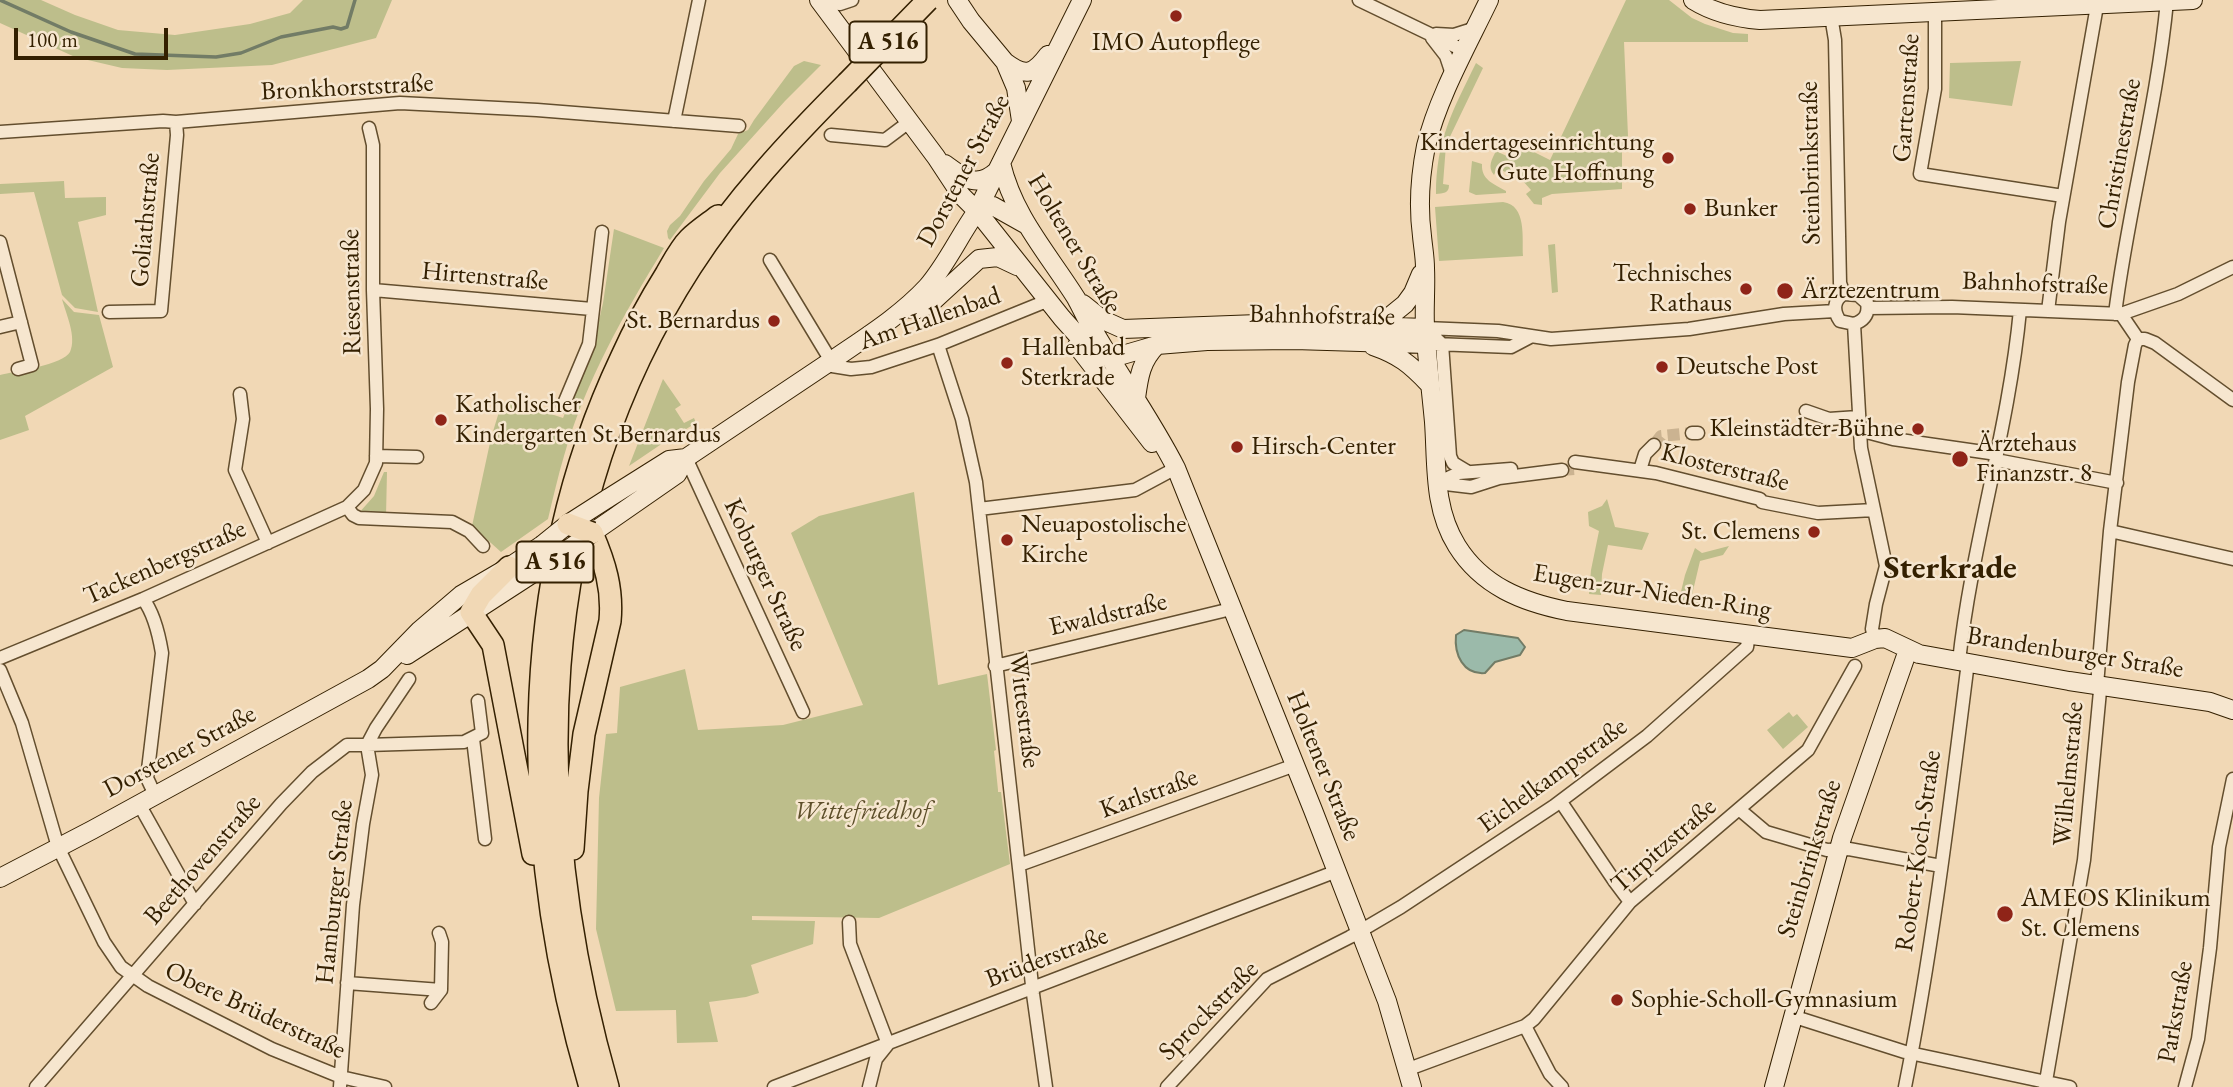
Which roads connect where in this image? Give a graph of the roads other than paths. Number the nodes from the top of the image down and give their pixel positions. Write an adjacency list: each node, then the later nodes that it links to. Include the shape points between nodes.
1 (699, 0): 21 (street)
2 (852, 0): 10 (street, via 840,4)
3 (928, 0): 32 (highway, A 516, bridge, via 797,134)
4 (957, 0): 19 (main road)
5 (1082, 0): 15 (main road, Dorstener Straße)
6 (1359, 0): 17 (street)
7 (1489, 0): 16 (main road, Eugen-zur-Nieden-Ring)
8 (1693, 0): 13 (main road, via 1717,12 1760,20)
9 (2193, 0): 11 (main road)
10 (820, 1): 24 (main road)
11 (2167, 1): 12 (main road); 52 (street, Christinestraße)
12 (2098, 2): 14 (main road); 31 (street)
13 (1830, 8): 14 (main road); 42 (street, Steinbrinkstraße)
14 (1935, 11): 31 (street, Gartenstraße, via 1935,89 1920,174)
15 (1071, 22): 19 (main road, via 1035,70 1019,71); 22 (main road, Dorstener Straße)
16 (1476, 27): 17 (street, via 1454,35); 18 (main road, Eugen-zur-Nieden-Ring)
17 (1427, 33): 18 (street); 20 (street, via 1446,56)
18 (1465, 51): 20 (main road, Eugen-zur-Nieden-Ring)
19 (1005, 62): 22 (main road, via 1016,88)
20 (1452, 77): 39 (main road, Eugen-zur-Nieden-Ring, via 1432,125 1421,176)
21 (674, 121): 23 (street, Bronkhorststraße, via 400,103); 25 (street, Bronkhorststraße)
22 (1021, 121): 30 (main road, Dorstener Straße)
23 (176, 122): 27 (street, Bronkhorststraße); 51 (street, Goliathstraße, via 161,311)
24 (909, 122): 28 (street, via 885,140); 29 (main road)
25 (739, 127)
26 (369, 128): 41 (street, Riesenstraße)
27 (0, 132)
28 (831, 135)
29 (936, 157): 30 (main road, via 974,180 984,180); 33 (main road, Holtener Straße)
30 (999, 167): 33 (main road, Dorstener Straße); 34 (main road, Holtener Straße)
31 (2063, 196): 50 (street)
32 (740, 200): 131 (highway, A 516, via 691,266 648,341 624,391 584,509 568,588 559,669); 131 (highway, A 516, via 688,239 640,318 587,440 563,521 546,608 540,696 541,795)
33 (977, 211): 34 (main road, via 999,208); 38 (main road, Holtener Straße); 45 (main road, Dorstener Straße, via 946,262)
34 (1025, 224): 43 (main road, Holtener Straße)
35 (601, 232): 47 (street)
36 (0, 242): 54 (street)
37 (769, 260): 66 (street)
38 (1021, 267): 44 (main road, Holtener Straße); 45 (main road, via 998,257 979,259 929,305)
39 (1426, 267): 56 (main road, via 1405,304); 60 (main road, Eugen-zur-Nieden-Ring, via 1424,296)
40 (2233, 267): 52 (street, Bahnhofstraße, via 2178,294)
41 (373, 290): 47 (street, Hirtenstraße); 77 (street, Riesenstraße)
42 (1844, 294): 46 (street, via 1864,298); 49 (street)
43 (1077, 299): 58 (main road, via 1102,320); 65 (main road, Holtener Straße)
44 (1049, 300): 53 (main road, Holtener Straße); 63 (street, Am Hallenbad)
45 (905, 308): 66 (main road, Dorstener Straße)
46 (1868, 308): 48 (street, Bahnhofstraße); 55 (street, via 1865,318)
47 (592, 309): 73 (street, via 589,344)
48 (2020, 310): 50 (street, Bahnhofstraße); 79 (street, Robert-Koch-Straße)
49 (1835, 311): 55 (street, via 1840,321); 59 (street, Bahnhofstraße, via 1689,329)
50 (2048, 311): 52 (street, Bahnhofstraße)
51 (109, 312)
52 (2118, 314): 61 (street)
53 (1062, 318): 65 (main road, Holtener Straße, via 1088,347); 68 (main road, Holtener Straße)
54 (21, 322): 57 (street); 67 (street, via 32,365)
55 (1854, 324): 75 (street)
56 (1378, 326): 58 (main road, Bahnhofstraße, via 1285,323); 60 (main road, Bahnhofstraße)
57 (0, 327)
58 (1123, 329): 65 (main road)
59 (1530, 337): 60 (street, Bahnhofstraße, via 1498,331); 60 (street, Bahnhofstraße, via 1511,347)
60 (1431, 339): 62 (main road, Bahnhofstraße); 69 (main road, Eugen-zur-Nieden-Ring); 83 (street, Eugen-zur-Nieden-Ring, via 1450,456)
61 (2138, 340): 72 (street, via 2155,343); 86 (street, Wilhelmstraße, via 2128,382)
62 (1363, 343): 64 (main road, Bahnhofstraße, via 1294,340); 69 (main road, via 1400,357)
63 (938, 345): 66 (street, Am Hallenbad, via 860,370); 88 (street, Wittestraße, via 970,450)
64 (1157, 345): 65 (main road, Bahnhofstraße); 71 (main road, via 1140,371)
65 (1108, 355): 68 (main road, Holtener Straße); 71 (main road, Holtener Straße)
66 (828, 363): 80 (main road, Dorstener Straße)
67 (18, 369)
68 (1102, 379): 82 (main road, Holtener Straße)
69 (1429, 384): 85 (main road, Eugen-zur-Nieden-Ring)
70 (240, 394): 93 (street, via 243,419 235,470)
71 (1136, 398): 82 (main road, Holtener Straße)
72 (2233, 400)
73 (562, 406)
74 (1806, 411): 75 (street)
75 (1859, 424): 79 (street, via 1892,439); 89 (street)
76 (1654, 445): 84 (street)
77 (376, 456): 78 (street); 87 (street, Riesenstraße, via 369,481)
78 (417, 457)
79 (1996, 457): 86 (street); 104 (street, Robert-Koch-Straße, via 1984,509)
80 (686, 458): 90 (main road, Dorstener Straße, bridge, via 669,460); 92 (main road, Dorstener Straße, via 677,474); 113 (street, Koburger Straße)
81 (1575, 465): 84 (street, Klosterstraße)
82 (1175, 468): 88 (street, via 1135,490); 98 (main road, Holtener Straße)
83 (1463, 470): 85 (street); 85 (street, via 1561,466 1471,488)
84 (1640, 470): 89 (street, Klosterstraße, via 1818,513)
85 (1437, 483): 100 (main road, Eugen-zur-Nieden-Ring, via 1446,525 1456,545 1482,575 1512,596 1567,611)
86 (2117, 483): 91 (street, Wilhelmstraße)
87 (347, 507): 93 (street, Tackenbergstraße); 94 (street, via 359,518 452,522)
88 (979, 509): 105 (street, Wittestraße)
89 (1874, 510): 101 (street, via 1886,566 1872,629)
90 (568, 524): 92 (highway, bridge); 96 (main road, Dorstener Straße, bridge)
91 (2110, 531): 95 (street); 110 (street, Wilhelmstraße)
92 (592, 533): 99 (main road, Dorstener Straße, bridge); 131 (highway, via 607,570 611,604 580,762)
93 (268, 543): 97 (street, Tackenbergstraße)
94 (483, 546)
95 (2233, 559)
96 (509, 567): 99 (highway); 107 (main road, Dorstener Straße, via 461,595)
97 (143, 599): 103 (street, Tackenbergstraße); 118 (street, via 162,653 147,778)
98 (1231, 609): 105 (street, Ewaldstraße); 116 (main road, Holtener Straße)
99 (471, 612): 107 (main road, Dorstener Straße); 131 (highway, via 493,645 536,868)
100 (1749, 635): 101 (main road, Eugen-zur-Nieden-Ring, via 1852,648); 119 (street, Eichelkampstraße, via 1747,648 1647,736)
101 (1875, 639): 102 (main road, via 1891,639)
102 (1908, 650): 104 (main road, Brandenburger Straße); 124 (main road, Steinbrinkstraße)
103 (0, 658)
104 (1964, 662): 110 (main road, Brandenburger Straße); 126 (street, Robert-Koch-Straße)
105 (995, 666): 125 (street, Wittestraße)
106 (1855, 666): 121 (street, Tirpitzstraße, via 1808,750)
107 (382, 669): 118 (main road, Dorstener Straße)
108 (0, 670): 123 (street, Obere Brüderstraße, via 22,723)
109 (409, 680): 115 (street)
110 (2097, 685): 112 (main road, Brandenburger Straße, via 2210,702); 146 (street, Wilhelmstraße, via 2084,860)
111 (478, 701): 114 (street, via 482,733)
112 (2233, 710)
113 (803, 712)
114 (473, 738): 115 (street, Beethovenstraße); 122 (street)
115 (367, 745): 130 (street, Beethovenstraße, via 347,745 312,772); 136 (street, Hamburger Straße, via 372,775)
116 (1295, 765): 125 (street, Karlstraße); 127 (main road, Holtener Straße)
117 (2233, 779): 159 (street, Parkstraße, via 2219,847 2198,1039)
118 (155, 795): 120 (main road, Dorstener Straße)
119 (1561, 802): 129 (street); 133 (street, Eichelkampstraße)
120 (139, 804): 123 (main road, Dorstener Straße); 130 (street)
121 (1740, 810): 124 (street, via 1766,832); 129 (street, Tirpitzstraße)
122 (485, 839)
123 (58, 847): 128 (main road, Dorstener Straße); 135 (street, Obere Brüderstraße, via 104,942)
124 (1839, 851): 126 (street); 140 (main road, Steinbrinkstraße)
125 (1019, 865): 137 (street, Wittestraße)
126 (1941, 866): 143 (street, Robert-Koch-Straße)
127 (1337, 871): 133 (main road, Holtener Straße); 137 (street, Brüderstraße)
128 (0, 878)
129 (1630, 902): 141 (street, Tirpitzstraße)
130 (195, 904): 135 (street, Beethovenstraße)
131 (561, 911): 149 (highway, A 516, via 567,997); 150 (highway, A 516)
132 (849, 922): 142 (street, via 850,944)
133 (1360, 930): 144 (main road, Holtener Straße); 154 (street, Sprockstraße, via 1267,979)
134 (439, 933): 138 (street)
135 (133, 976): 145 (street, Obere Brüderstraße); 147 (street, Beethovenstraße)
136 (347, 983): 138 (street); 145 (street, Hamburger Straße)
137 (1033, 988): 142 (street, Brüderstraße); 153 (street, Wittestraße)
138 (441, 990): 139 (street)
139 (431, 1003)
140 (1792, 1016): 143 (street); 156 (main road, Steinbrinkstraße)
141 (1525, 1026): 144 (street, Tirpitzstraße); 155 (street, via 1550,1074)
142 (888, 1044): 151 (street, Brüderstraße); 152 (street, via 876,1059)
143 (1912, 1054): 146 (street); 157 (street, Robert-Koch-Straße)
144 (1409, 1078)
145 (340, 1082): 148 (street, Obere Brüderstraße)
146 (2045, 1084): 158 (street)
147 (36, 1087)
148 (384, 1087)
149 (590, 1087)
150 (608, 1087)
151 (774, 1087)
152 (869, 1087)
153 (1046, 1087)
154 (1167, 1087)
155 (1562, 1087)
156 (1774, 1087)
157 (1905, 1087)
158 (2070, 1087)
159 (2185, 1087)

